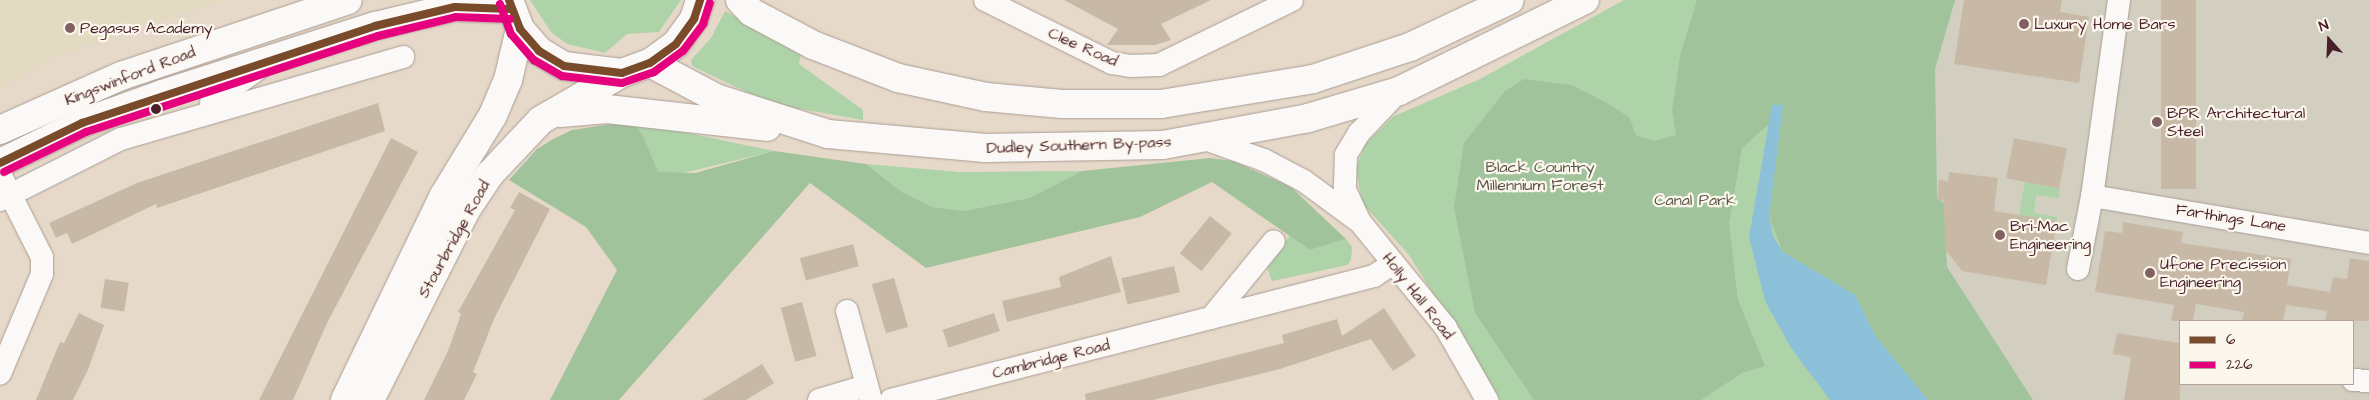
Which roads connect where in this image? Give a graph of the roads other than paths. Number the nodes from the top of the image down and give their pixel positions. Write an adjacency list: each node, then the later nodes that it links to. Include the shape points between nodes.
1 (348, 0): 17 (main road, Kingswinford Road, via 120,76)
2 (700, 0): 12 (main road, Stourbridge Road, via 694,19 676,44)
3 (740, 0): 6 (main road, via 751,12 813,44 898,78 986,98 1062,104 1161,104 1313,79 1410,46)
4 (985, 0): 5 (street, Clee Road, via 1112,63 1130,66 1159,65)
5 (1292, 0)
6 (1510, 0)
7 (1585, 0): 14 (main road, Dudley Southern By-pass)
8 (2119, 0): 22 (street)
9 (513, 13): 11 (main road, Kingswinford Road, via 479,5 428,11); 13 (main road, via 539,51 564,66); 35 (main road, Stourbridge Road, via 508,80 493,115 443,197)
10 (403, 57): 15 (street, Kingswinford Road)
11 (270, 59): 15 (street, Kingswinford Road); 20 (main road, Kingswinford Road, via 82,123)
12 (650, 63): 13 (main road, Stourbridge Road); 18 (main road, Dudley Southern By-pass, via 716,98)
13 (622, 73): 16 (main road, Stourbridge Road)
14 (1399, 91): 19 (main road, Dudley Southern By-pass, via 1308,118); 24 (street, Holly Hall Road, via 1359,133 1346,155 1345,190)
15 (193, 115): 23 (street, Kingswinford Road, via 121,139)
16 (541, 120): 18 (main road, via 575,110 607,109); 36 (main road, Stourbridge Road, via 508,151 466,210)
17 (0, 130)
18 (828, 134): 19 (main road, Dudley Southern By-pass, via 984,148 1163,145)
19 (1202, 138): 24 (street, Holly Hall Road, via 1264,160 1304,181)
20 (0, 162)
21 (0, 174): 23 (street)
22 (2092, 196): 26 (street, Farthings Lane); 28 (street)
23 (6, 197): 31 (street, via 42,257 42,274)
24 (1360, 222): 27 (street, Holly Hall Road)
25 (1274, 240): 30 (street)
26 (2369, 243)
27 (1392, 263): 30 (street, Cambridge Road, via 1374,276); 39 (street, Holly Hall Road, via 1446,328)
28 (2078, 269)
29 (847, 311): 34 (street)
30 (1211, 318): 38 (street, Cambridge Road)
31 (0, 374)
32 (2354, 380): 33 (street)
33 (2369, 381)
34 (868, 393): 37 (street)
35 (345, 400)
36 (370, 400)
37 (819, 400)
38 (891, 400)
39 (1487, 400)

